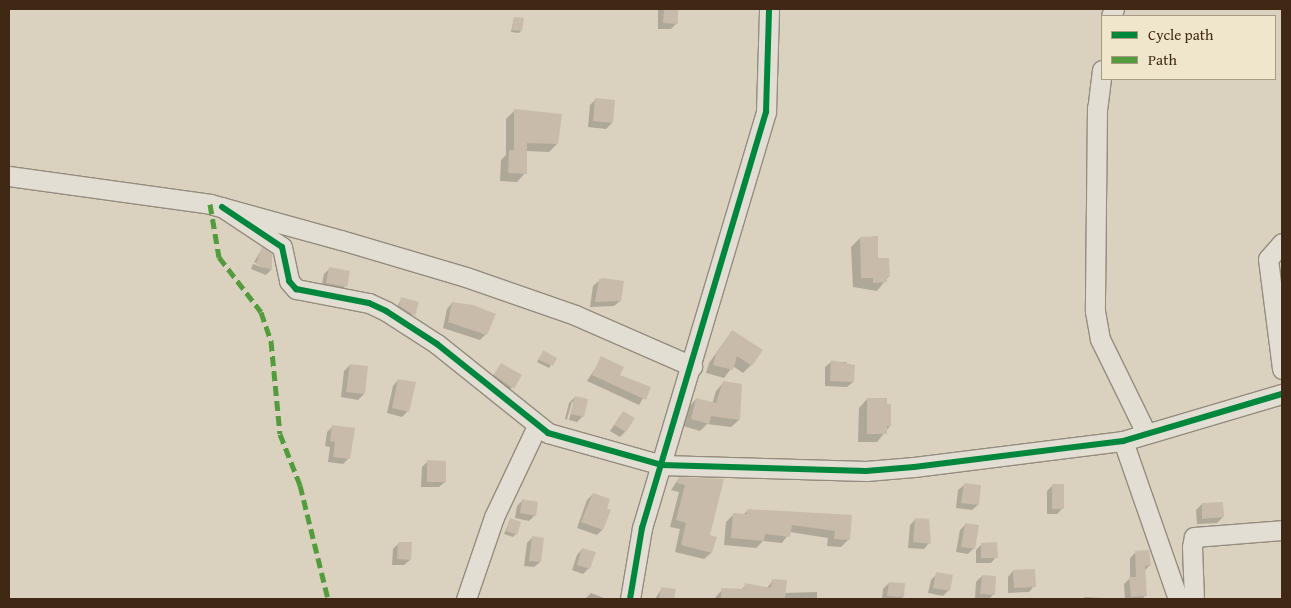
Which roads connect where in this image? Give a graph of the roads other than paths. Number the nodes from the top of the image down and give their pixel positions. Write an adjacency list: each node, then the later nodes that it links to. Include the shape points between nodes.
1 (769, 9): 6 (street, via 766,112)
2 (1101, 78): 10 (street, via 1097,108 1095,311 1100,339)
3 (9, 176): 4 (street)
4 (222, 207): 6 (street, via 506,291 597,324); 9 (street, via 282,247 289,281 296,289 369,303 386,311 437,344)
5 (1282, 243): 7 (street, via 1268,260)
6 (692, 366): 12 (street)
7 (1282, 369)
8 (1282, 394): 10 (street)
9 (536, 426): 12 (street, via 556,436); 14 (street, via 494,517)
10 (1146, 433): 11 (street)
11 (1123, 441): 12 (street, via 866,471); 16 (street)
12 (662, 465): 15 (street, via 642,528)
13 (1282, 530): 17 (street, via 1194,537)
14 (466, 599)
15 (630, 599)
16 (1178, 599)
17 (1194, 599)

